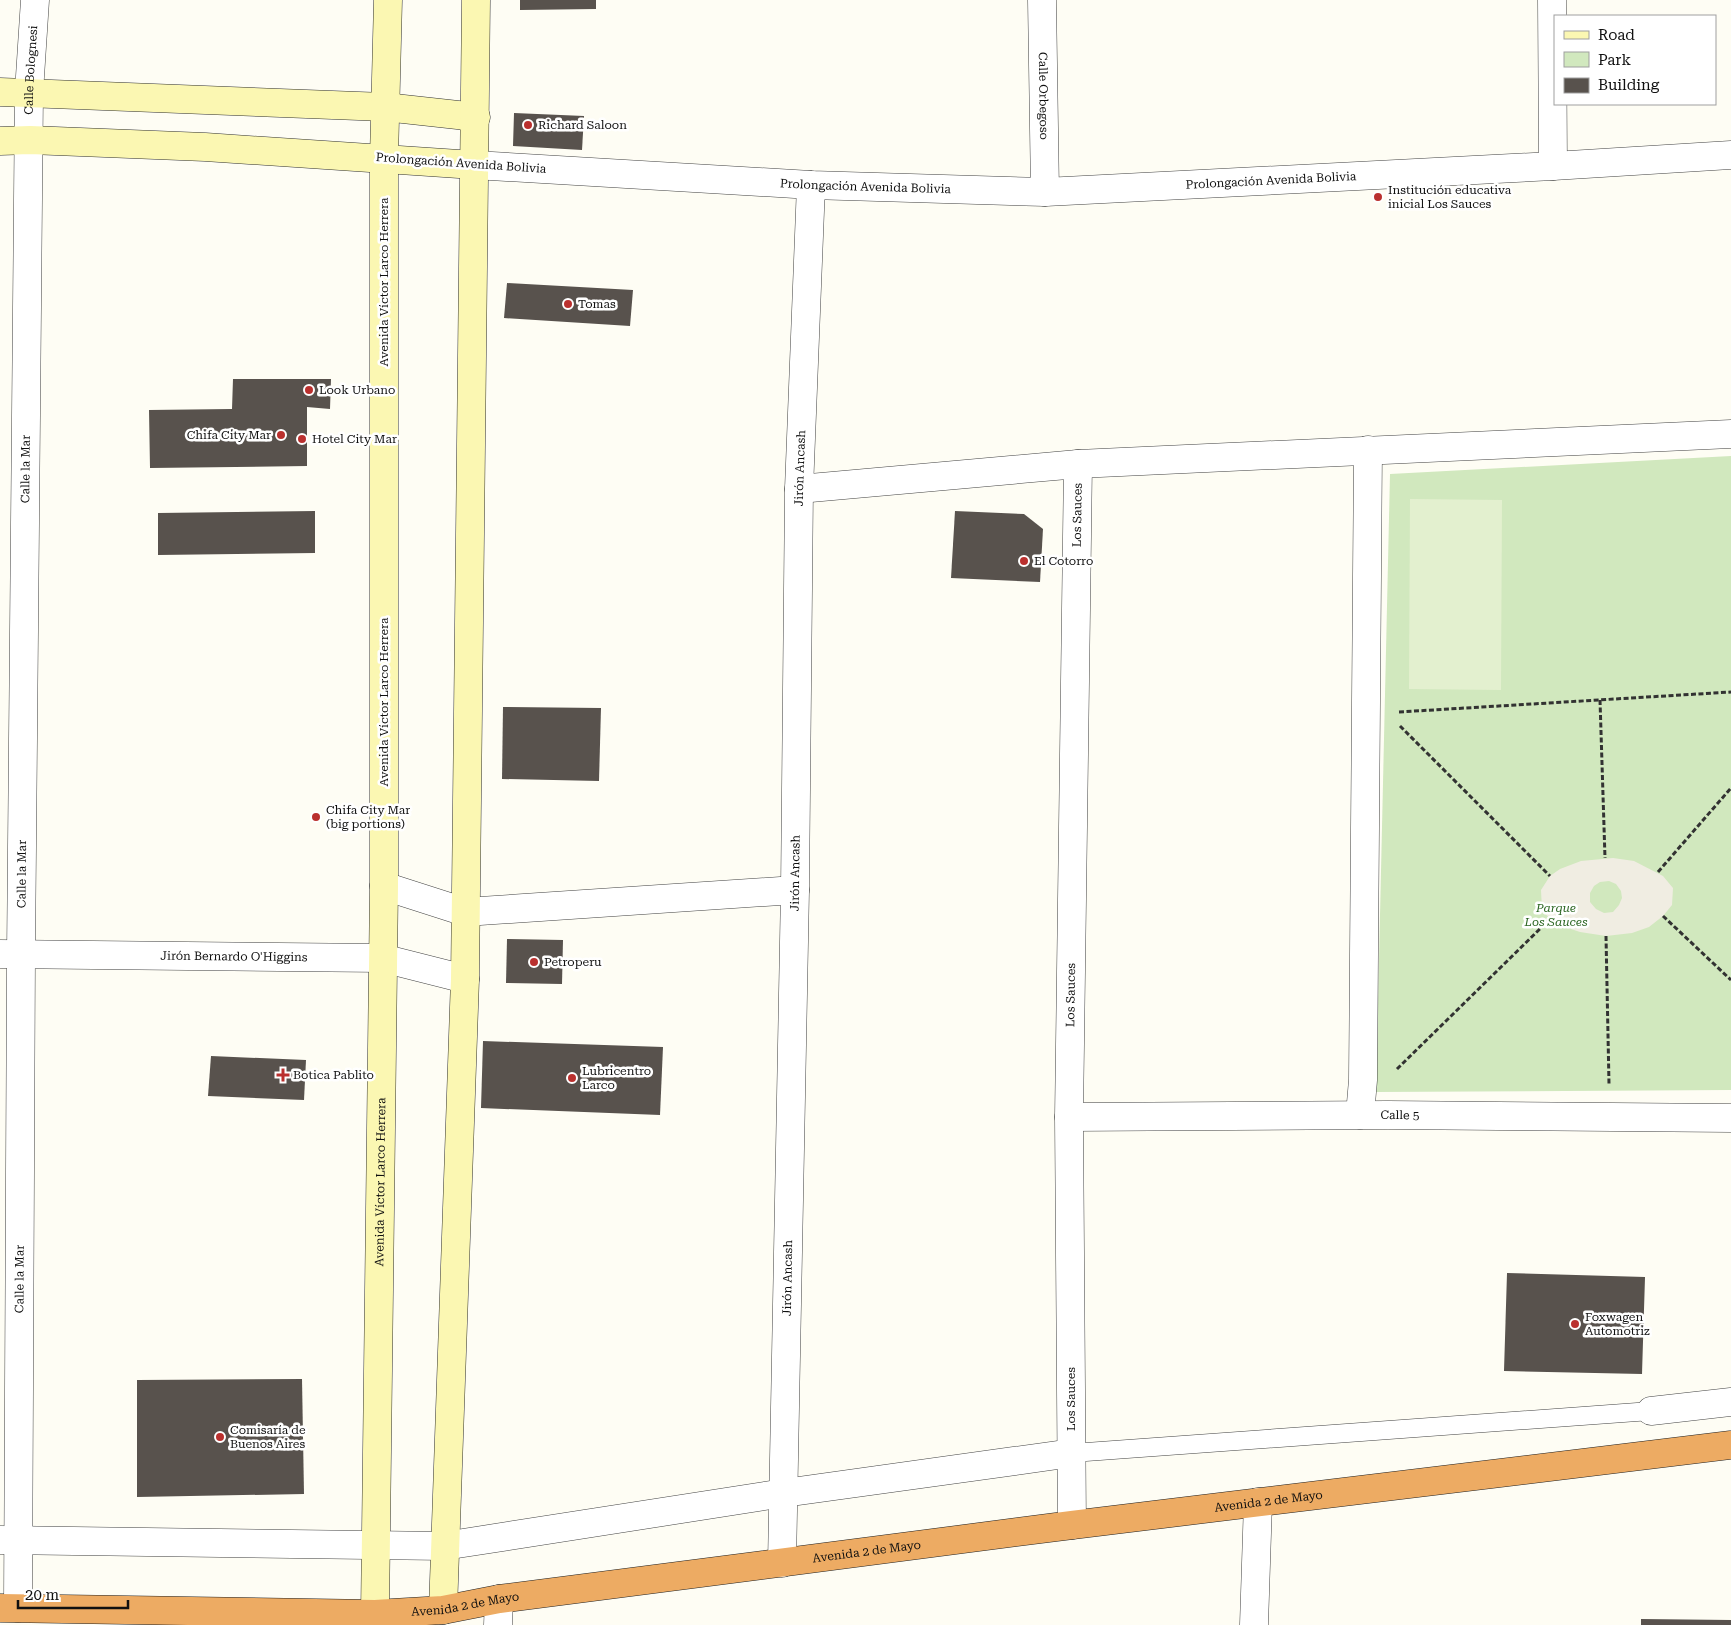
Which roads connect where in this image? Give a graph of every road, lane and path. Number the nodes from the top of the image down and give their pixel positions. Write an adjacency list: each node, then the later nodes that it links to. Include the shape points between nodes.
1 (34, 0): 7 (street, Calle Bolognesi)
2 (388, 0): 8 (main road, Avenida Víctor Larco Herrera)
3 (476, 0): 9 (main road)
4 (1042, 0): 17 (street, Calle Orbegoso)
5 (1552, 0): 15 (street)
6 (0, 92): 7 (main road)
7 (29, 92): 8 (main road); 10 (street, Calle Bolognesi)
8 (385, 108): 9 (main road); 13 (main road, Avenida Víctor Larco Herrera)
9 (476, 117): 14 (main road)
10 (30, 140): 11 (main road, Prolongación Avenida Bolivia); 13 (main road, Prolongación Avenida Bolivia, via 205,146); 36 (street, Calle la Mar)
11 (0, 141)
12 (1731, 155): 15 (street, Prolongación Avenida Bolivia)
13 (384, 158): 14 (main road, Prolongación Avenida Bolivia); 30 (main road, Avenida Víctor Larco Herrera)
14 (474, 164): 16 (street, Prolongación Avenida Bolivia); 32 (main road)
15 (1553, 166): 17 (street, Prolongación Avenida Bolivia)
16 (810, 185): 17 (street, Prolongación Avenida Bolivia); 21 (street, Jirón Ancash)
17 (1045, 192)
18 (1731, 434): 19 (street)
19 (1368, 450): 20 (street); 42 (street, via 1363,1080)
20 (1078, 464): 21 (street); 43 (street, Los Sauces)
21 (799, 489): 31 (street, Jirón Ancash)
22 (1731, 692): 23 (path)
23 (1600, 700): 24 (path); 27 (path)
24 (1396, 712)
25 (1393, 719): 29 (path)
26 (1731, 788): 28 (path)
27 (1605, 858)
28 (1658, 872)
29 (1550, 876)
30 (384, 886): 32 (street); 37 (main road, Avenida Víctor Larco Herrera)
31 (794, 890): 32 (street); 49 (street, Jirón Ancash)
32 (465, 912): 38 (main road)
33 (1663, 916): 39 (path)
34 (1550, 919): 40 (path)
35 (1606, 936): 41 (path)
36 (11, 955): 37 (street, Jirón Bernardo O'Higgins); 52 (street, Calle la Mar)
37 (382, 958): 38 (street, Jirón Bernardo O'Higgins); 53 (main road, Avenida Víctor Larco Herrera)
38 (465, 979): 54 (main road)
39 (1731, 980)
40 (1394, 1072)
41 (1609, 1084)
42 (1360, 1115): 43 (street, Calle 5); 44 (street, Calle 5)
43 (1069, 1117): 48 (street, Los Sauces)
44 (1731, 1118)
45 (1731, 1402): 46 (street)
46 (1651, 1411): 48 (lane)
47 (1731, 1445): 50 (highway, Avenida 2 de Mayo)
48 (1072, 1453): 49 (street); 51 (street, Los Sauces)
49 (784, 1493): 54 (street); 55 (street, Jirón Ancash)
50 (1258, 1502): 51 (highway, Avenida 2 de Mayo); 60 (street)
51 (1072, 1525): 55 (highway, Avenida 2 de Mayo)
52 (9, 1540): 53 (street); 56 (street, Calle la Mar)
53 (376, 1546): 54 (street); 59 (main road, Avenida Víctor Larco Herrera)
54 (444, 1546): 57 (main road)
55 (782, 1563): 58 (highway, Avenida 2 de Mayo)
56 (9, 1608): 59 (highway, Avenida 2 de Mayo)
57 (443, 1610): 58 (highway, Avenida 2 de Mayo); 59 (highway, Avenida 2 de Mayo)
58 (499, 1612)
59 (375, 1614)
60 (1254, 1625)

